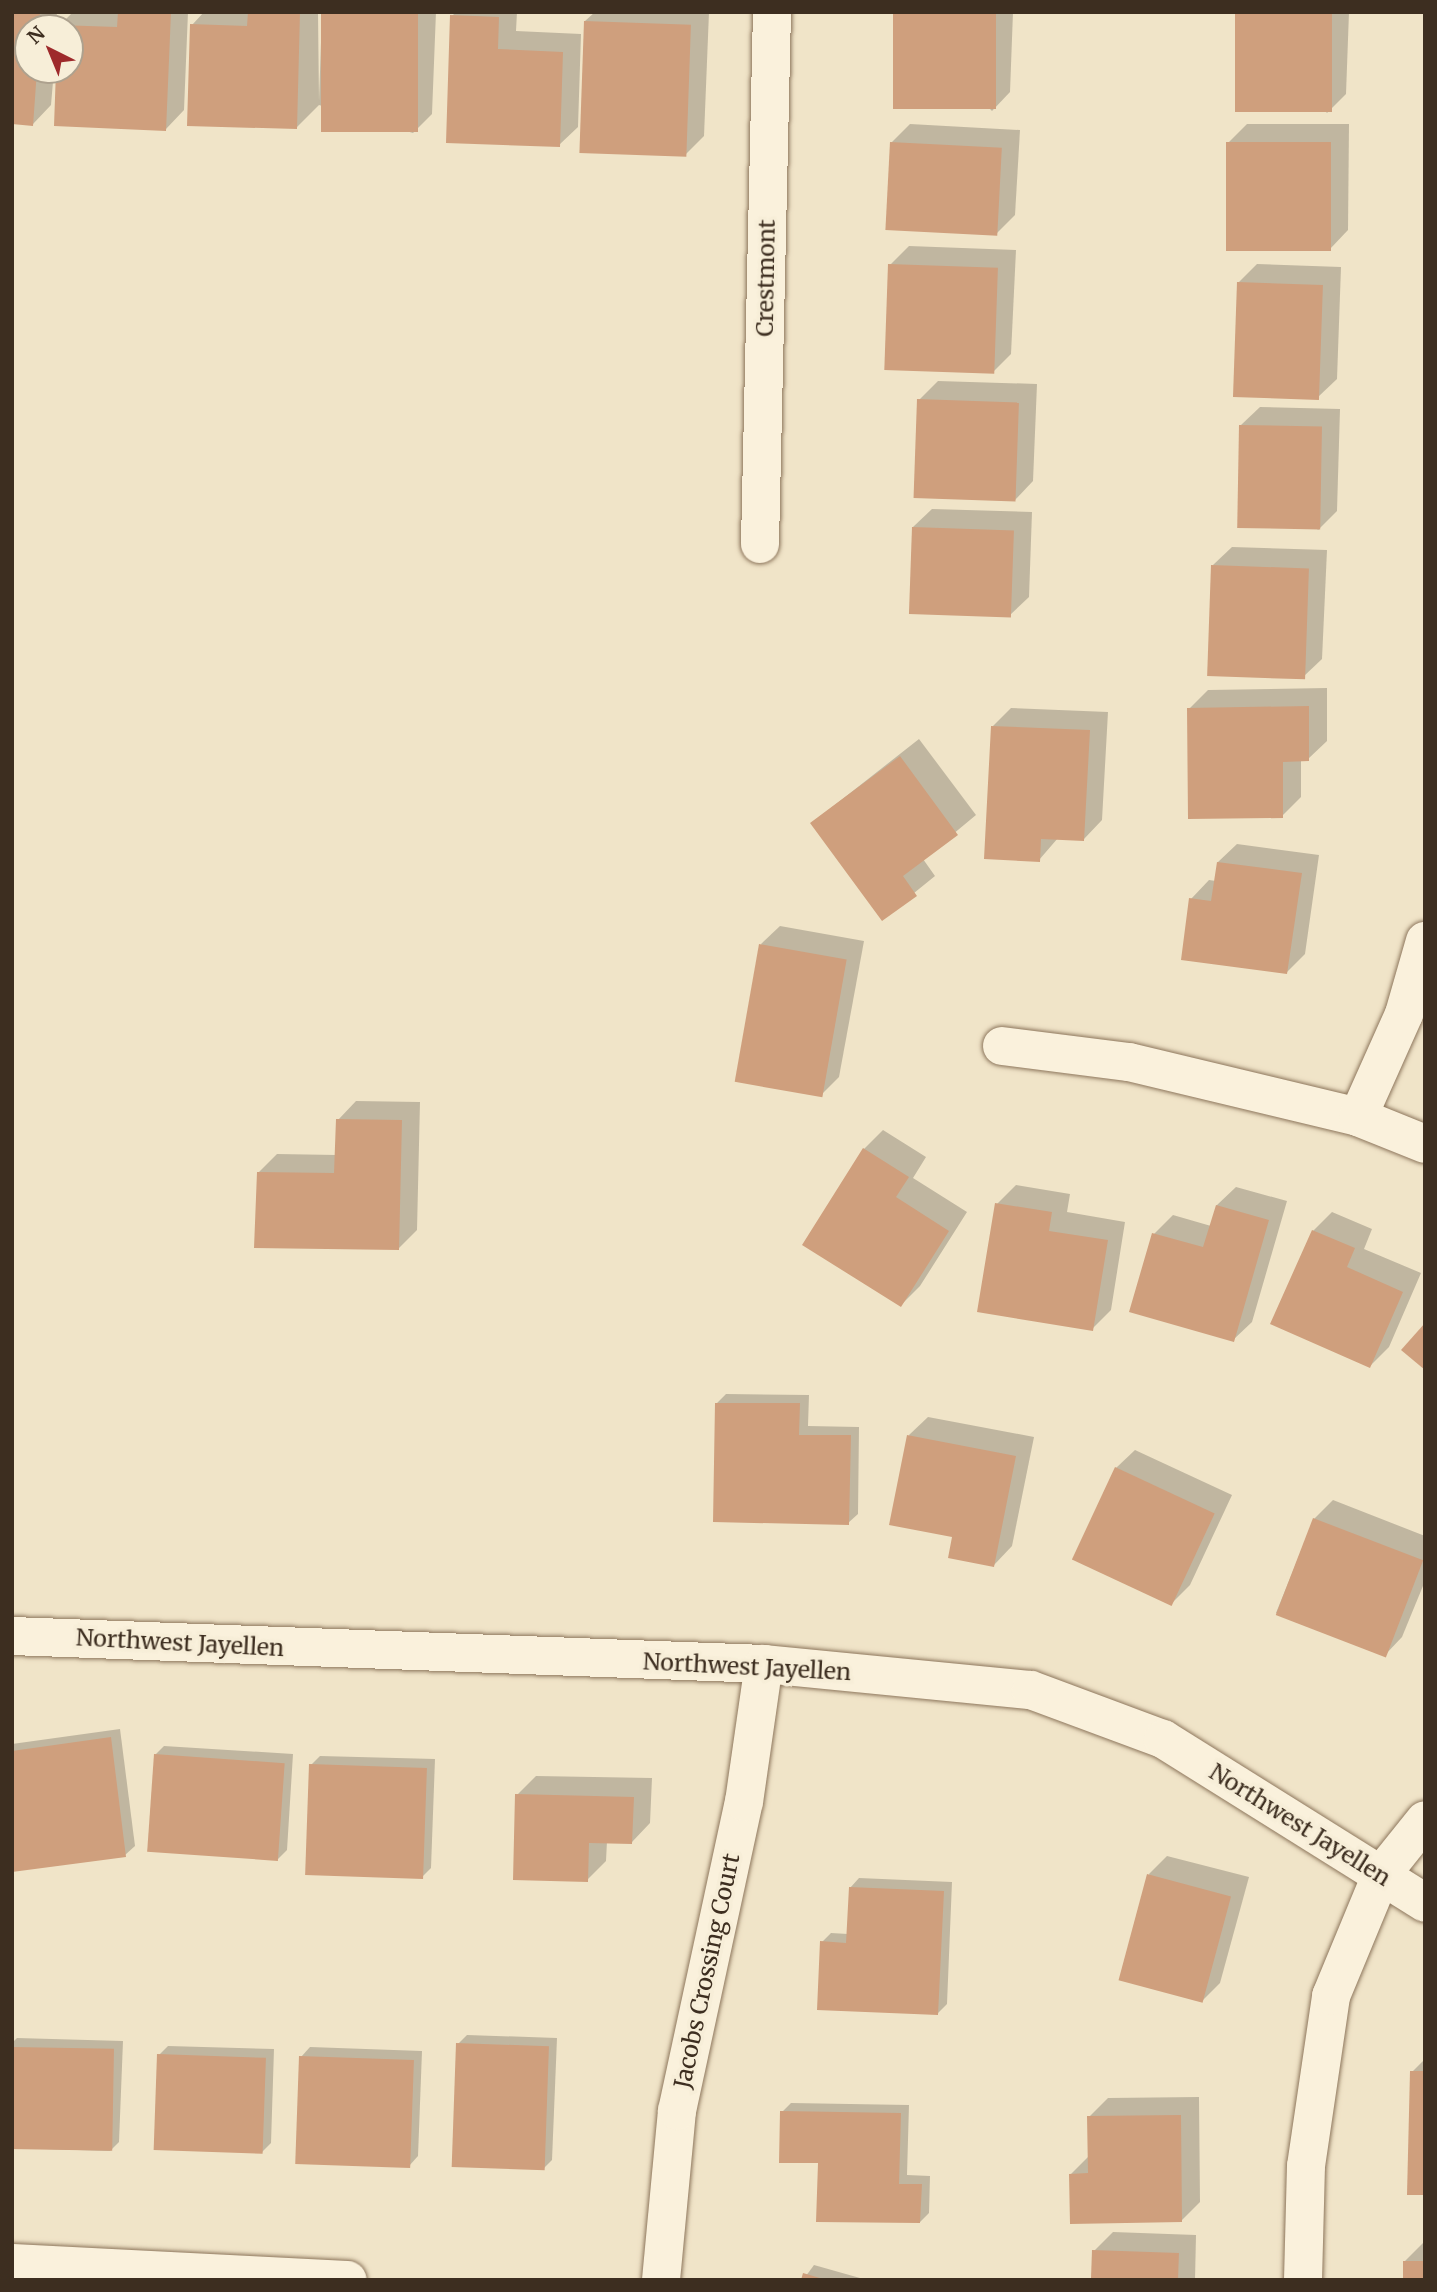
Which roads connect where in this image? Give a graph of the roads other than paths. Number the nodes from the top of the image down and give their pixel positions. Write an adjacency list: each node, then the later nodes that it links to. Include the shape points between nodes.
1 (772, 12): 2 (street, Crestmont)
2 (760, 544)
3 (1425, 941): 5 (street, via 1404,1014)
4 (1002, 1046): 5 (street, via 1129,1062)
5 (1358, 1117): 6 (street)
6 (1425, 1144)
7 (12, 1636): 8 (street, Northwest Jayellen)
8 (764, 1664): 10 (street, Northwest Jayellen, via 1031,1690 1163,1739); 14 (street, Jacobs Crossing Court, via 744,1802 677,2111)
9 (1425, 1820): 10 (street)
10 (1381, 1875): 11 (street, Northwest Jayellen); 15 (street, via 1331,1996 1306,2166)
11 (1425, 1903)
12 (12, 2263): 13 (street)
13 (348, 2280)
14 (662, 2280)
15 (1303, 2280)

